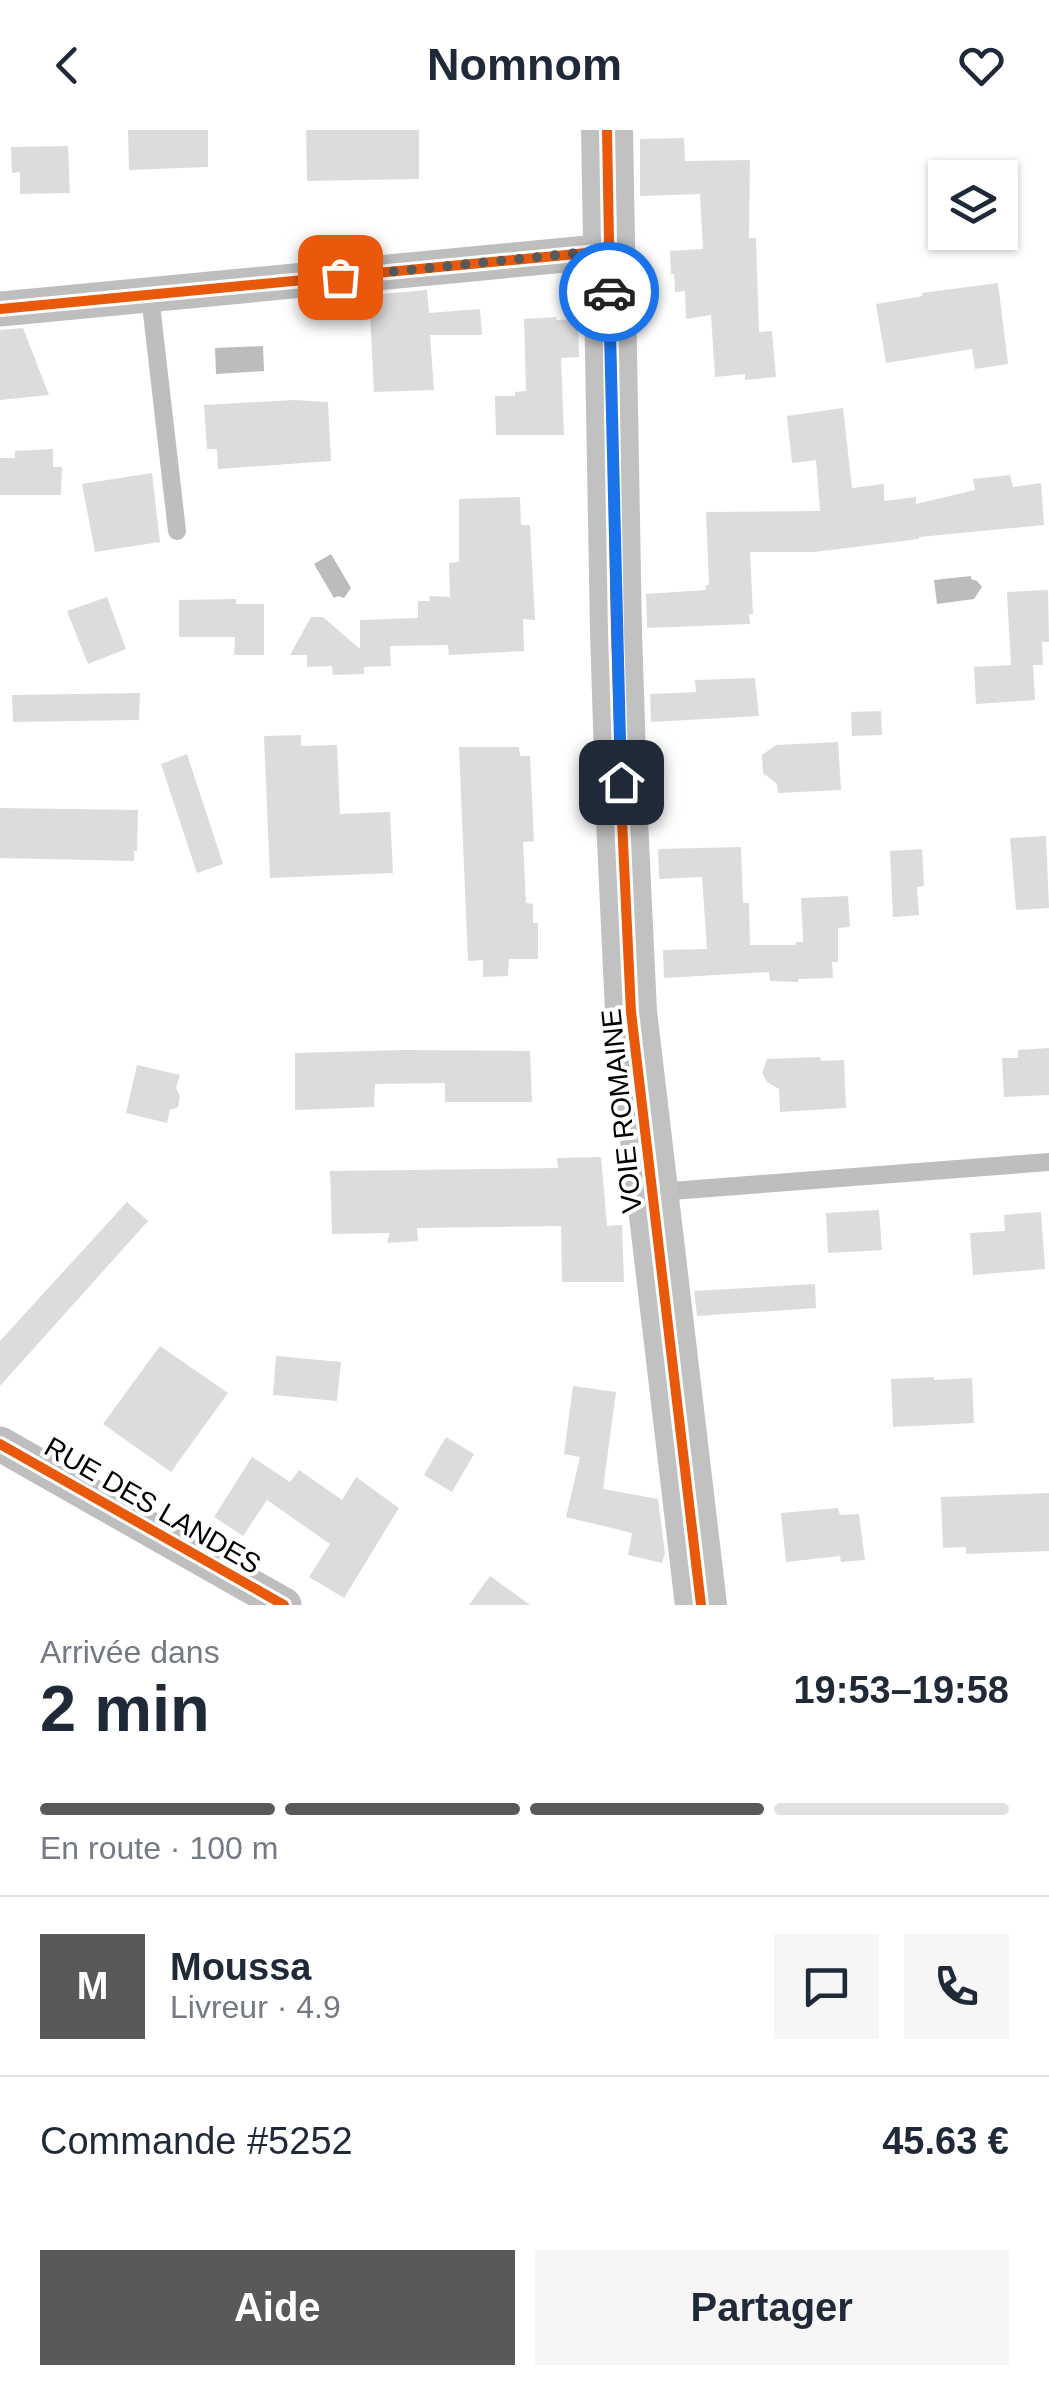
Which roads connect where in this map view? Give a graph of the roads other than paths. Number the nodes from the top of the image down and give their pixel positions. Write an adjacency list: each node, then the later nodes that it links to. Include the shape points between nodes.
1 (607, 130): 2 (street, VOIE ROMAINE)
2 (608, 250): 3 (street); 7 (street, VOIE ROMAINE, via 624,863 631,1012)
3 (150, 296): 4 (street); 5 (lane)
4 (0, 309)
5 (177, 531)
6 (1049, 1162): 7 (lane)
7 (652, 1192): 10 (street, VOIE ROMAINE)
8 (0, 1444): 9 (street, RUE DES LANDES)
9 (284, 1605)
10 (701, 1605)

